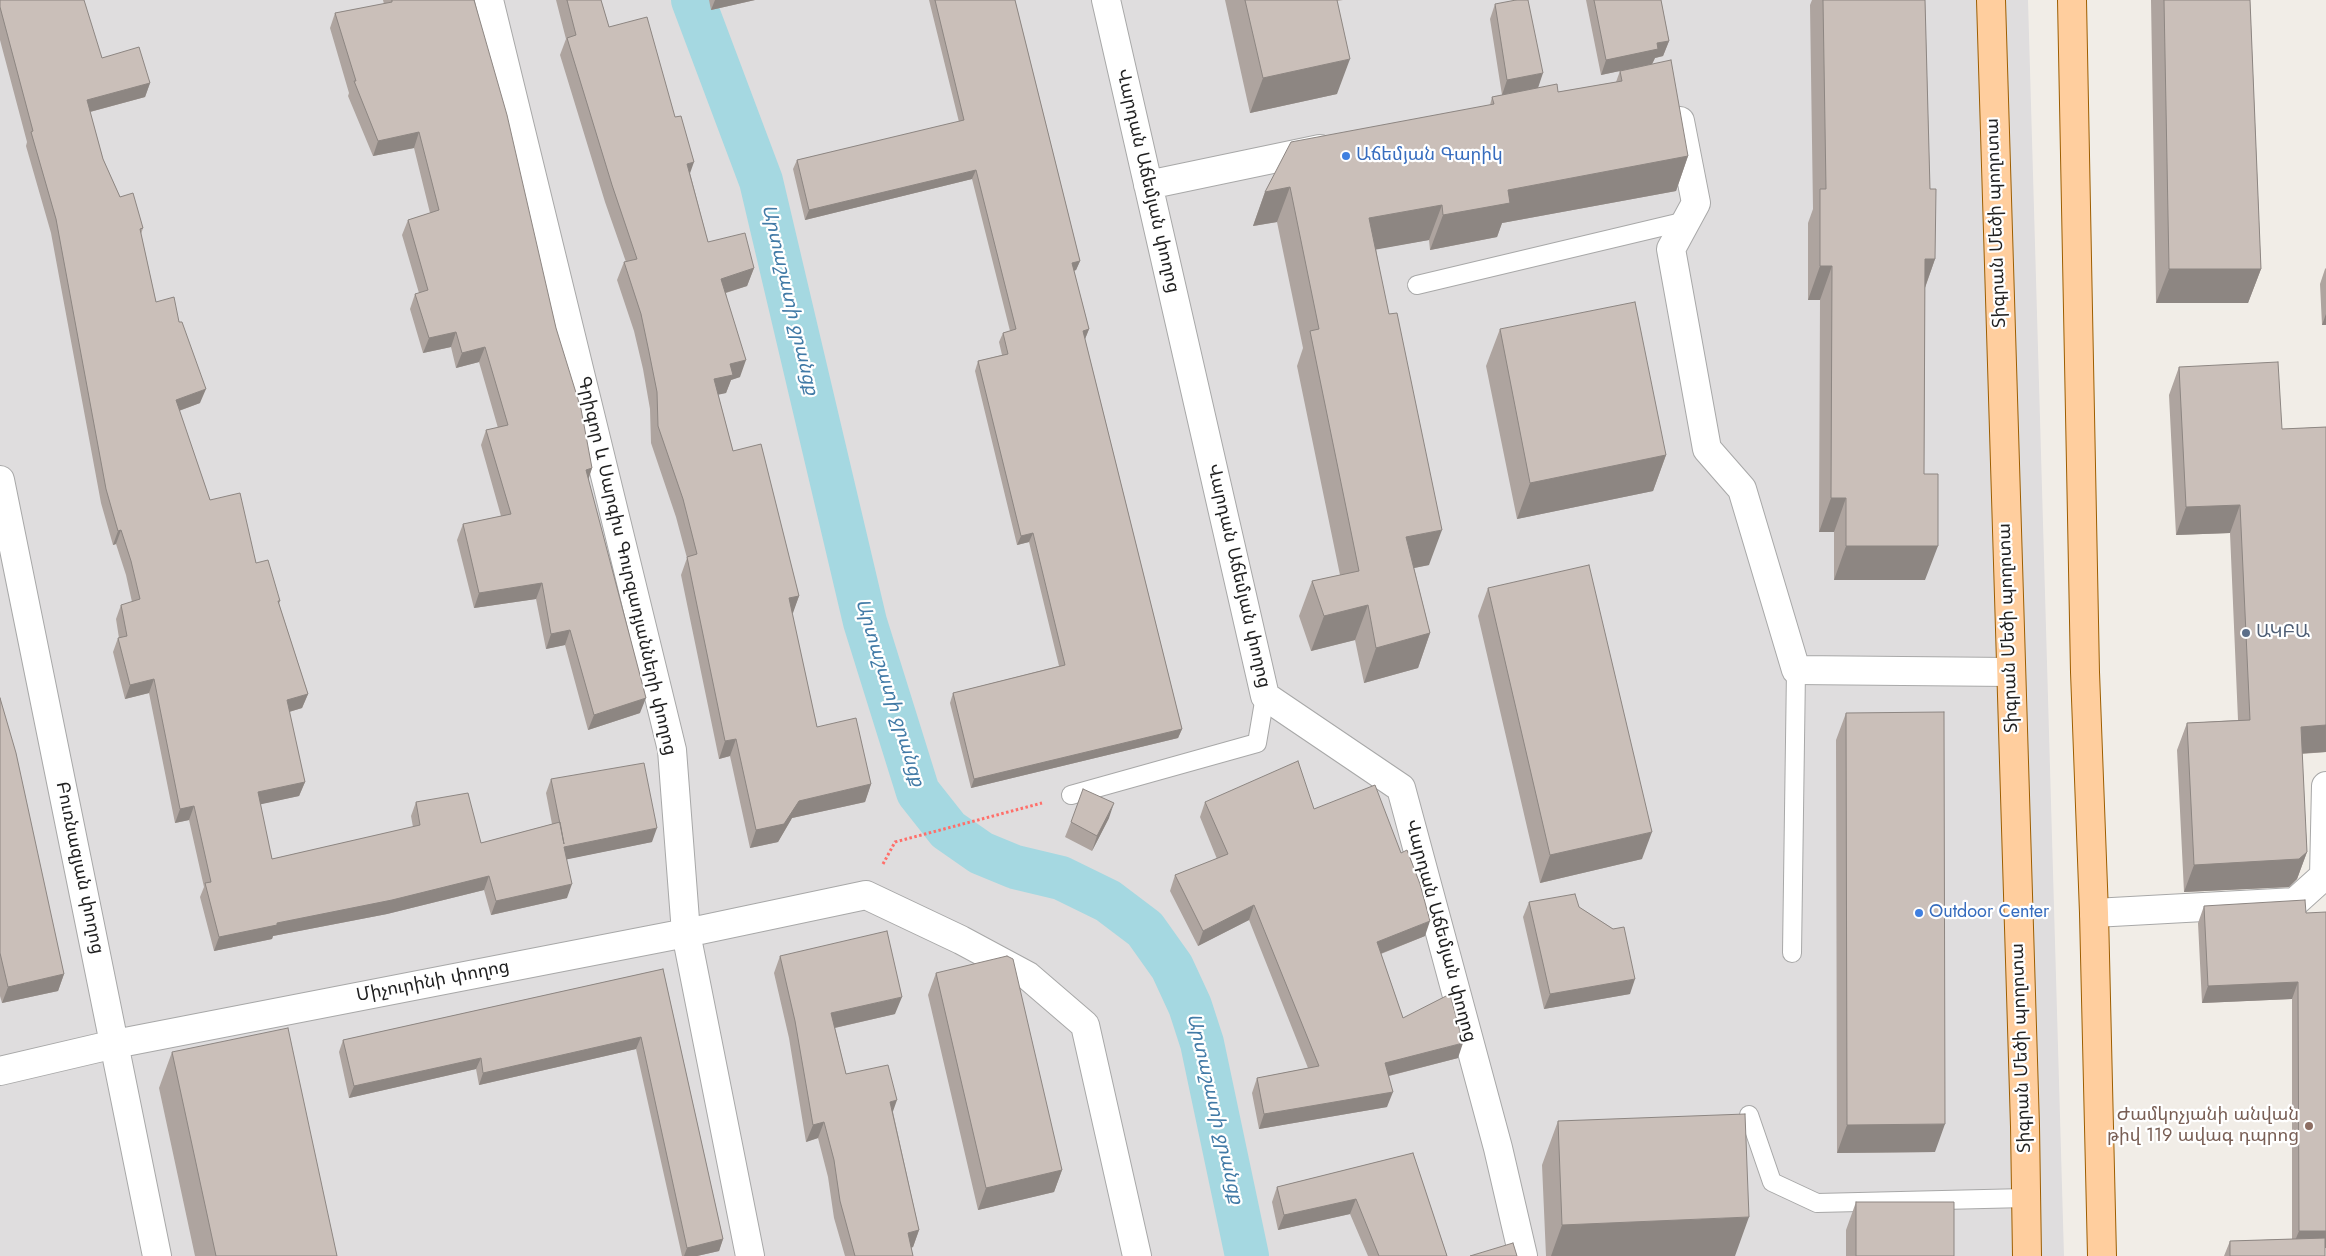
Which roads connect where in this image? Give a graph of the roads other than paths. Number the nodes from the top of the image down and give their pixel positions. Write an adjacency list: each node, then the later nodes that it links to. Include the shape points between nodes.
1 (489, 0): 17 (street, Գրիգոր և Սարգիս Գուրզադյանների փողոց, via 672,750)
2 (1106, 0): 7 (street, Վարդան Աճեմյան փողոց)
3 (1991, 0): 12 (main road, Տիգրան Մեծի պողոտա)
4 (2072, 0): 16 (main road, via 2085,672)
5 (1676, 95): 8 (street, via 1696,202)
6 (1342, 145): 7 (street)
7 (1148, 185): 13 (street, Վարդան Աճեմյան փողոց)
8 (1686, 221): 9 (lane); 11 (street, via 1671,249 1707,449 1742,489)
9 (1417, 285)
10 (0, 480): 19 (street, Բուռնազյան փողոց)
11 (1796, 670): 12 (street); 18 (lane)
12 (2010, 672): 22 (main road, Տիգրան Մեծի պողոտա)
13 (1265, 696): 15 (lane, via 1257,743); 26 (street, Վարդան Աճեմյան փողոց, via 1401,788 1498,1148)
14 (2326, 786): 16 (street, via 2324,876 2295,902)
15 (1071, 795)
16 (2094, 913): 28 (main road)
17 (686, 933): 19 (street, Միչուրինի փողոց); 24 (street, Գրիգոր և Սարգիս Գուրզադյանների փողոց); 25 (street, Միչուրինի փողոց, via 866,895 1028,976 1085,1025)
18 (1792, 953)
19 (115, 1044): 20 (street, Միչուրինի փողոց); 23 (street, Բուռնազյան փողոց)
20 (0, 1072)
21 (1749, 1116): 22 (lane, via 1772,1182 1817,1203)
22 (2026, 1198): 27 (main road, Տիգրան Մեծի պողոտա)
23 (157, 1256)
24 (750, 1256)
25 (1137, 1256)
26 (1523, 1256)
27 (2027, 1256)
28 (2102, 1256)

